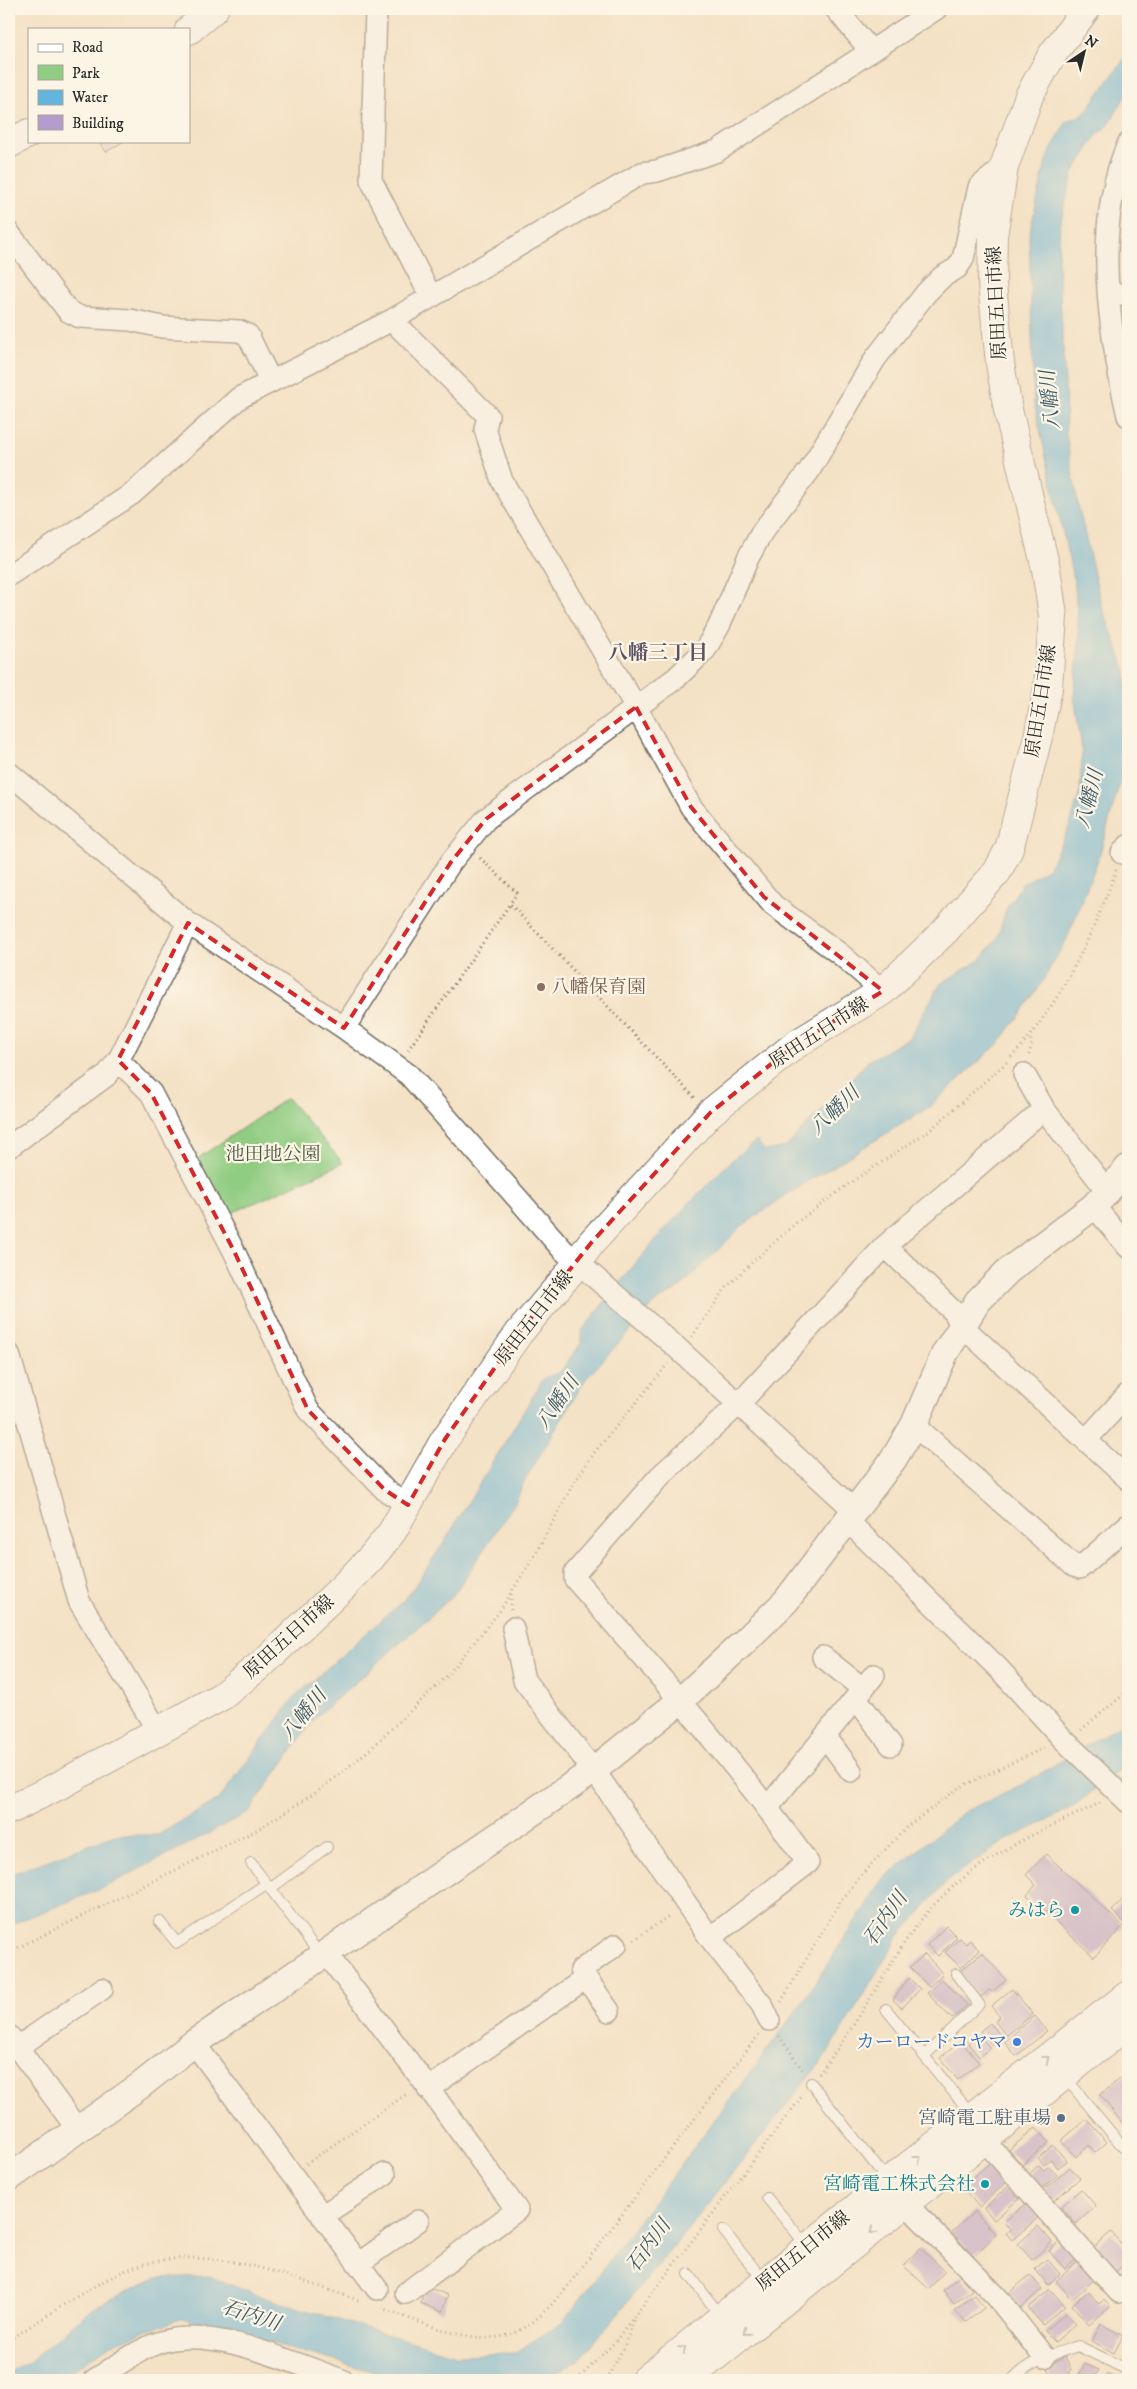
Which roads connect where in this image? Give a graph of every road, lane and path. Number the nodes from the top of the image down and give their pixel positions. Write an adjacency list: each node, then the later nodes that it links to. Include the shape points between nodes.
1 (214, 9): 6 (main road)
2 (376, 9): 14 (street, via 371,180)
3 (836, 9): 7 (street)
4 (936, 9): 7 (street)
5 (1086, 9): 11 (main road, 原田五日市線, via 1052,55 1029,96)
6 (190, 29)
7 (870, 50): 14 (street, via 717,151 642,173)
8 (28, 134): 9 (main road)
9 (9, 144)
10 (1128, 144): 13 (street, via 1111,203 1108,250)
11 (1004, 167): 19 (street, via 979,187 963,259 926,293 875,359 809,471 762,532 705,650 676,678); 25 (main road, 原田五日市線, via 993,236 992,284 1008,410 1046,569 1053,616 1048,688 1027,785 1009,849 997,872 946,930)
12 (9, 233): 16 (street, via 68,311 80,317 130,320 162,327 240,331 248,335)
13 (1119, 294): 17 (street, via 1113,329)
14 (431, 297): 15 (street)
15 (392, 320): 16 (street); 19 (street, via 488,416 485,429 502,481)
16 (271, 382): 18 (street, via 228,406 132,494)
17 (1128, 416)
18 (9, 575)
19 (636, 707): 21 (street, via 486,819); 25 (street, via 691,807 764,897)
20 (9, 773): 24 (street)
21 (465, 844): 23 (path, via 517,893); 26 (street)
22 (1125, 849): 39 (path, via 1081,953 1051,1004 1018,1050 980,1088 929,1131 796,1223 746,1267)
23 (510, 904): 28 (path); 31 (path)
24 (188, 923): 26 (street); 27 (street)
25 (883, 991): 31 (main road, 原田五日市線, via 796,1045)
26 (344, 1028): 28 (street)
27 (118, 1060): 32 (street, via 106,1076); 46 (street, via 151,1093 234,1251 308,1410 385,1490)
28 (398, 1065): 37 (street, via 563,1250)
29 (1024, 1074): 30 (street)
30 (1044, 1109): 34 (street); 35 (street)
31 (710, 1113): 37 (main road, 原田五日市線, via 592,1243)
32 (9, 1147)
33 (1128, 1168): 34 (street)
34 (1101, 1199): 36 (street); 38 (street, via 1008,1271 978,1301)
35 (885, 1246): 38 (street, via 954,1312); 42 (street)
36 (1128, 1247)
37 (581, 1265): 39 (street); 46 (main road, 原田五日市線, via 513,1342 445,1439)
38 (962, 1326): 43 (street, via 946,1353); 44 (street)
39 (678, 1350): 42 (street); 70 (path, via 594,1453 572,1486 536,1555 499,1612 446,1677 368,1751 317,1792 255,1831)
40 (9, 1354): 54 (street, via 78,1601)
41 (1128, 1394): 44 (street)
42 (738, 1405): 47 (street); 53 (street, via 660,1476 575,1573 574,1579)
43 (914, 1425): 47 (street, via 893,1460); 48 (street, via 1074,1566 1080,1568)
44 (1086, 1440): 45 (street)
45 (1128, 1479)
46 (408, 1505): 54 (main road, 原田五日市線, via 371,1558 264,1662 222,1696)
47 (854, 1510): 53 (street, via 786,1601); 56 (street, via 851,1524 999,1669)
48 (1128, 1525)
49 (513, 1628): 58 (street, via 524,1680)
50 (823, 1657): 51 (street)
51 (864, 1687): 55 (street); 57 (street)
52 (1128, 1691): 56 (path)
53 (681, 1700): 58 (street); 61 (street)
54 (158, 1730): 62 (main road, 原田五日市線)
55 (825, 1736): 59 (street); 61 (street)
56 (1068, 1743): 60 (street); 79 (path, via 960,1787 908,1826 840,1902)
57 (891, 1744)
58 (592, 1771): 66 (street); 71 (street)
59 (851, 1771)
60 (1124, 1798): 84 (path, via 998,1854 946,1893 898,1951 848,2035)
61 (768, 1807): 68 (street, via 808,1863)
62 (9, 1810)
63 (328, 1847): 65 (lane)
64 (251, 1863): 65 (lane)
65 (268, 1886): 67 (lane, via 177,1944); 71 (lane)
66 (686, 1904): 68 (street); 69 (path)
67 (159, 1921)
68 (710, 1938): 79 (street, via 762,2005)
69 (624, 1944): 73 (street, via 581,1970)
70 (9, 1952)
71 (324, 1954): 81 (street); 85 (street)
72 (956, 1974): 82 (lane, via 979,2004)
73 (586, 1978): 77 (street); 85 (street)
74 (102, 1989): 80 (street)
75 (1128, 1995): 86 (main road, 原田五日市線, one-way to 75)
76 (886, 2009): 82 (lane)
77 (608, 2011)
78 (1128, 2024): 83 (main road, 原田五日市線)
79 (774, 2028): 84 (path); 104 (path, via 567,2287 538,2317 508,2335 458,2334)
80 (13, 2042): 87 (street)
81 (194, 2043): 87 (street); 91 (street)
82 (924, 2056): 86 (lane)
83 (1064, 2076): 88 (main road, 原田五日市線); 89 (lane)
84 (810, 2081): 93 (lane); 105 (path)
85 (426, 2085): 91 (path); 103 (street, via 517,2210)
86 (973, 2116): 93 (main road, 原田五日市線, one-way to 86)
87 (78, 2130): 92 (street)
88 (985, 2140): 93 (main road, 原田五日市線); 102 (street, via 1119,2292)
89 (1128, 2152)
90 (385, 2174): 95 (street)
91 (292, 2175): 95 (street)
92 (9, 2178)
93 (897, 2192): 98 (main road, 原田五日市線); 108 (street, via 998,2297); 115 (main road, 原田五日市線, one-way to 115)
94 (767, 2198): 98 (lane)
95 (322, 2216): 99 (street)
96 (418, 2221): 99 (street)
97 (723, 2230): 101 (lane)
98 (808, 2248): 101 (main road, 原田五日市線)
99 (358, 2264): 104 (street)
100 (689, 2274): 106 (lane)
101 (766, 2282): 106 (main road, 原田五日市線)
102 (1128, 2283)
103 (406, 2293)
104 (373, 2299): 107 (path, via 225,2260 172,2259 143,2264 114,2275)
105 (636, 2315): 112 (path, via 614,2343); 113 (path, via 624,2347)
106 (722, 2318): 114 (main road, 原田五日市線, one-way to 106)
107 (9, 2340)
108 (1044, 2357): 109 (lane, via 1078,2346); 116 (lane)
109 (1128, 2370)
110 (94, 2380): 111 (street, via 165,2341 188,2339 216,2340 250,2348)
111 (342, 2380)
112 (577, 2380)
113 (606, 2380)
114 (645, 2380)
115 (686, 2380)
116 (1012, 2380)

